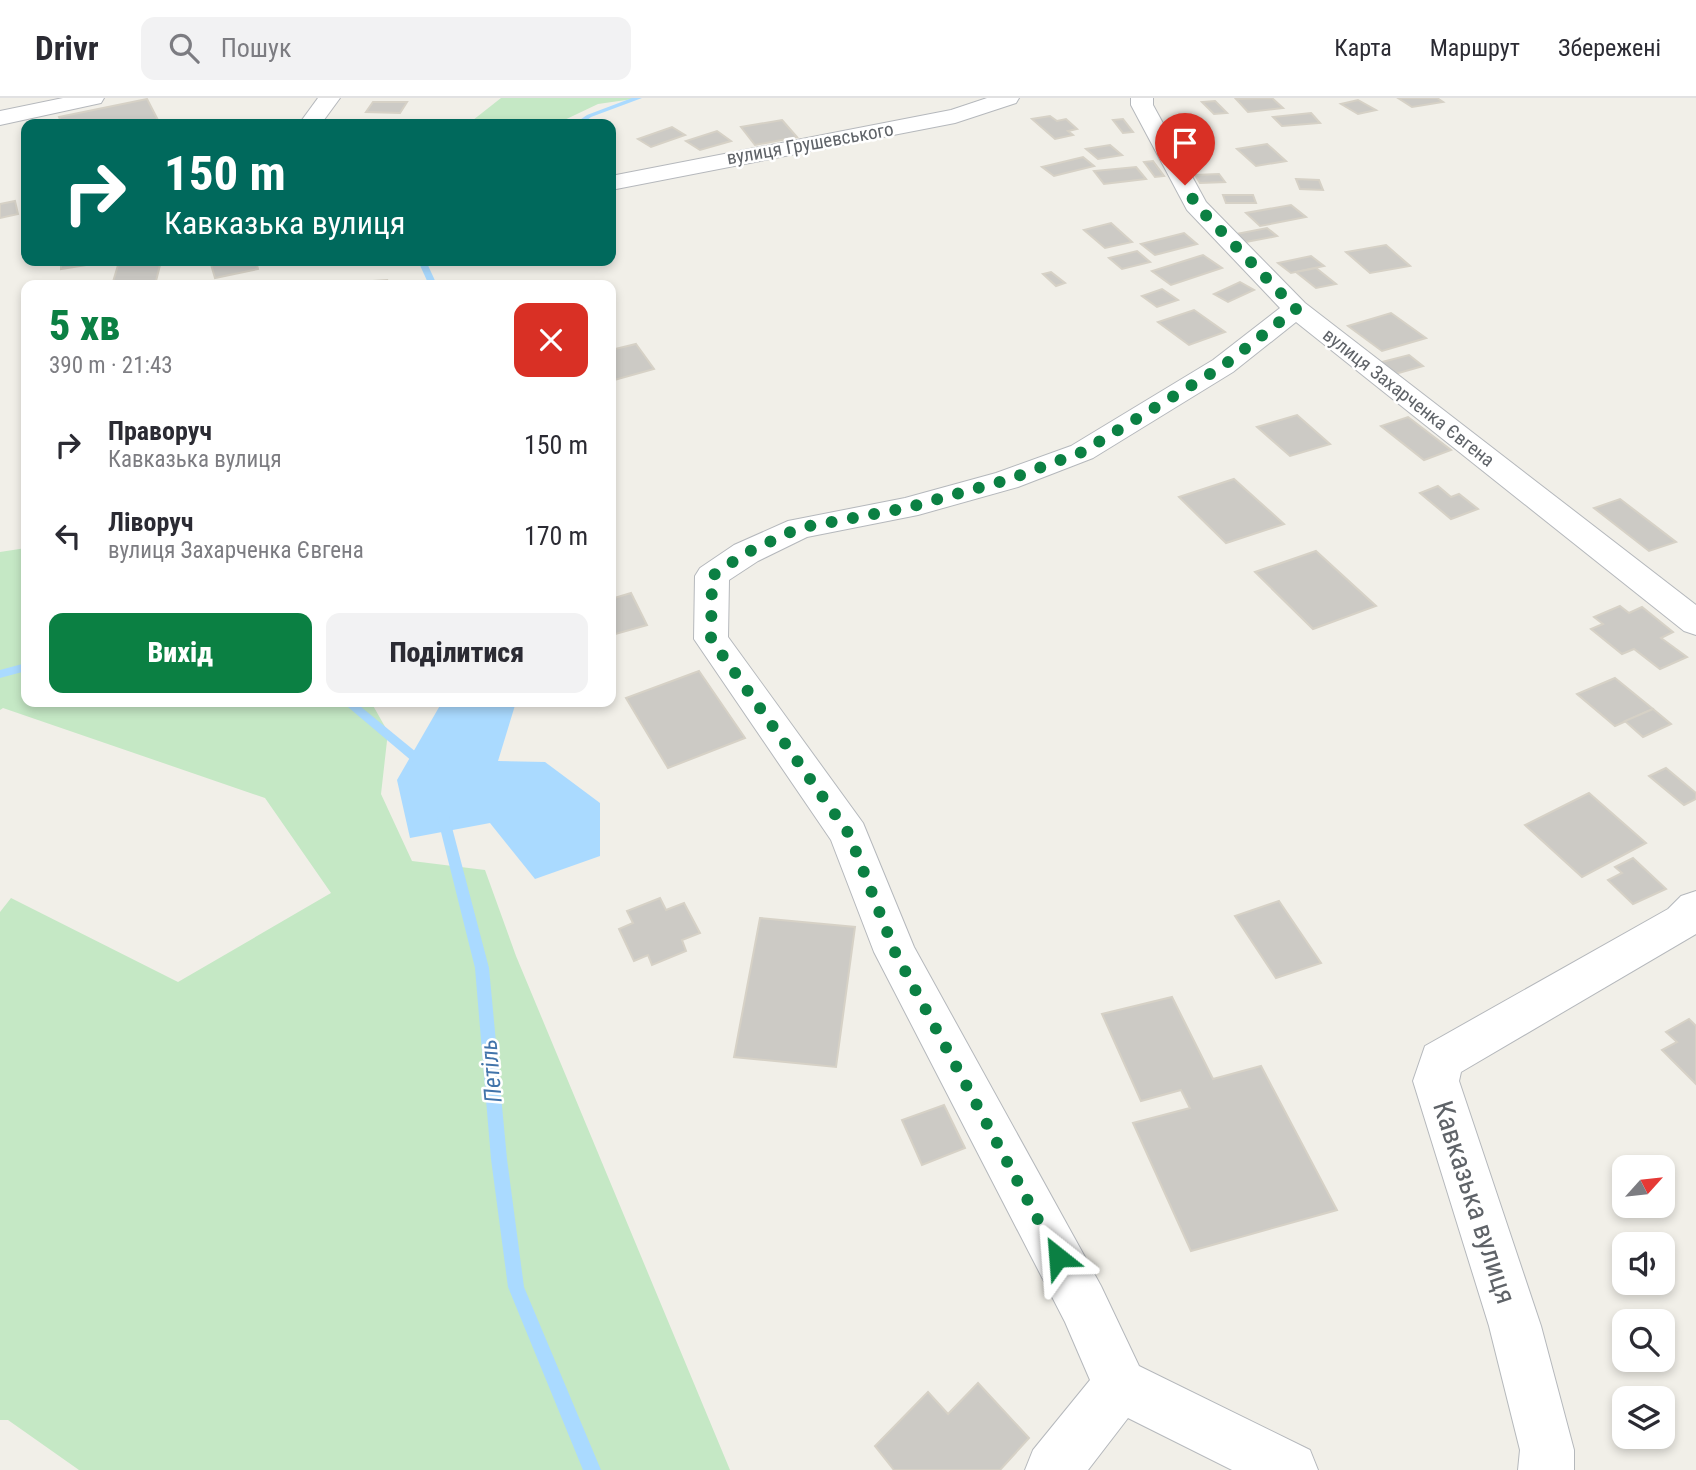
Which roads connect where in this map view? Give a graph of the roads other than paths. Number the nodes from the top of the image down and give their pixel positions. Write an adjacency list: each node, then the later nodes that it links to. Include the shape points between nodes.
1 (93, 98): 5 (street)
2 (329, 98): 6 (street)
3 (1008, 98): 7 (street, вулиця Грушевського, via 955,116)
4 (1142, 98): 8 (street, вулиця Захарченка Євгена, via 1196,205)
5 (0, 118)
6 (314, 119)
7 (616, 182)
8 (1296, 309): 9 (street, вулиця Захарченка Євгена); 11 (street, via 1223,366 1082,452 1007,480 906,508 799,528 746,553 712,576 711,639 849,834 895,952 1083,1304)
9 (1696, 624)
10 (1696, 908): 14 (street, Кавказька вулиця, via 1683,921 1441,1060 1436,1081 1515,1326 1547,1450)
11 (1120, 1385): 12 (street); 13 (street)
12 (1053, 1470)
13 (1290, 1470)
14 (1546, 1470)

